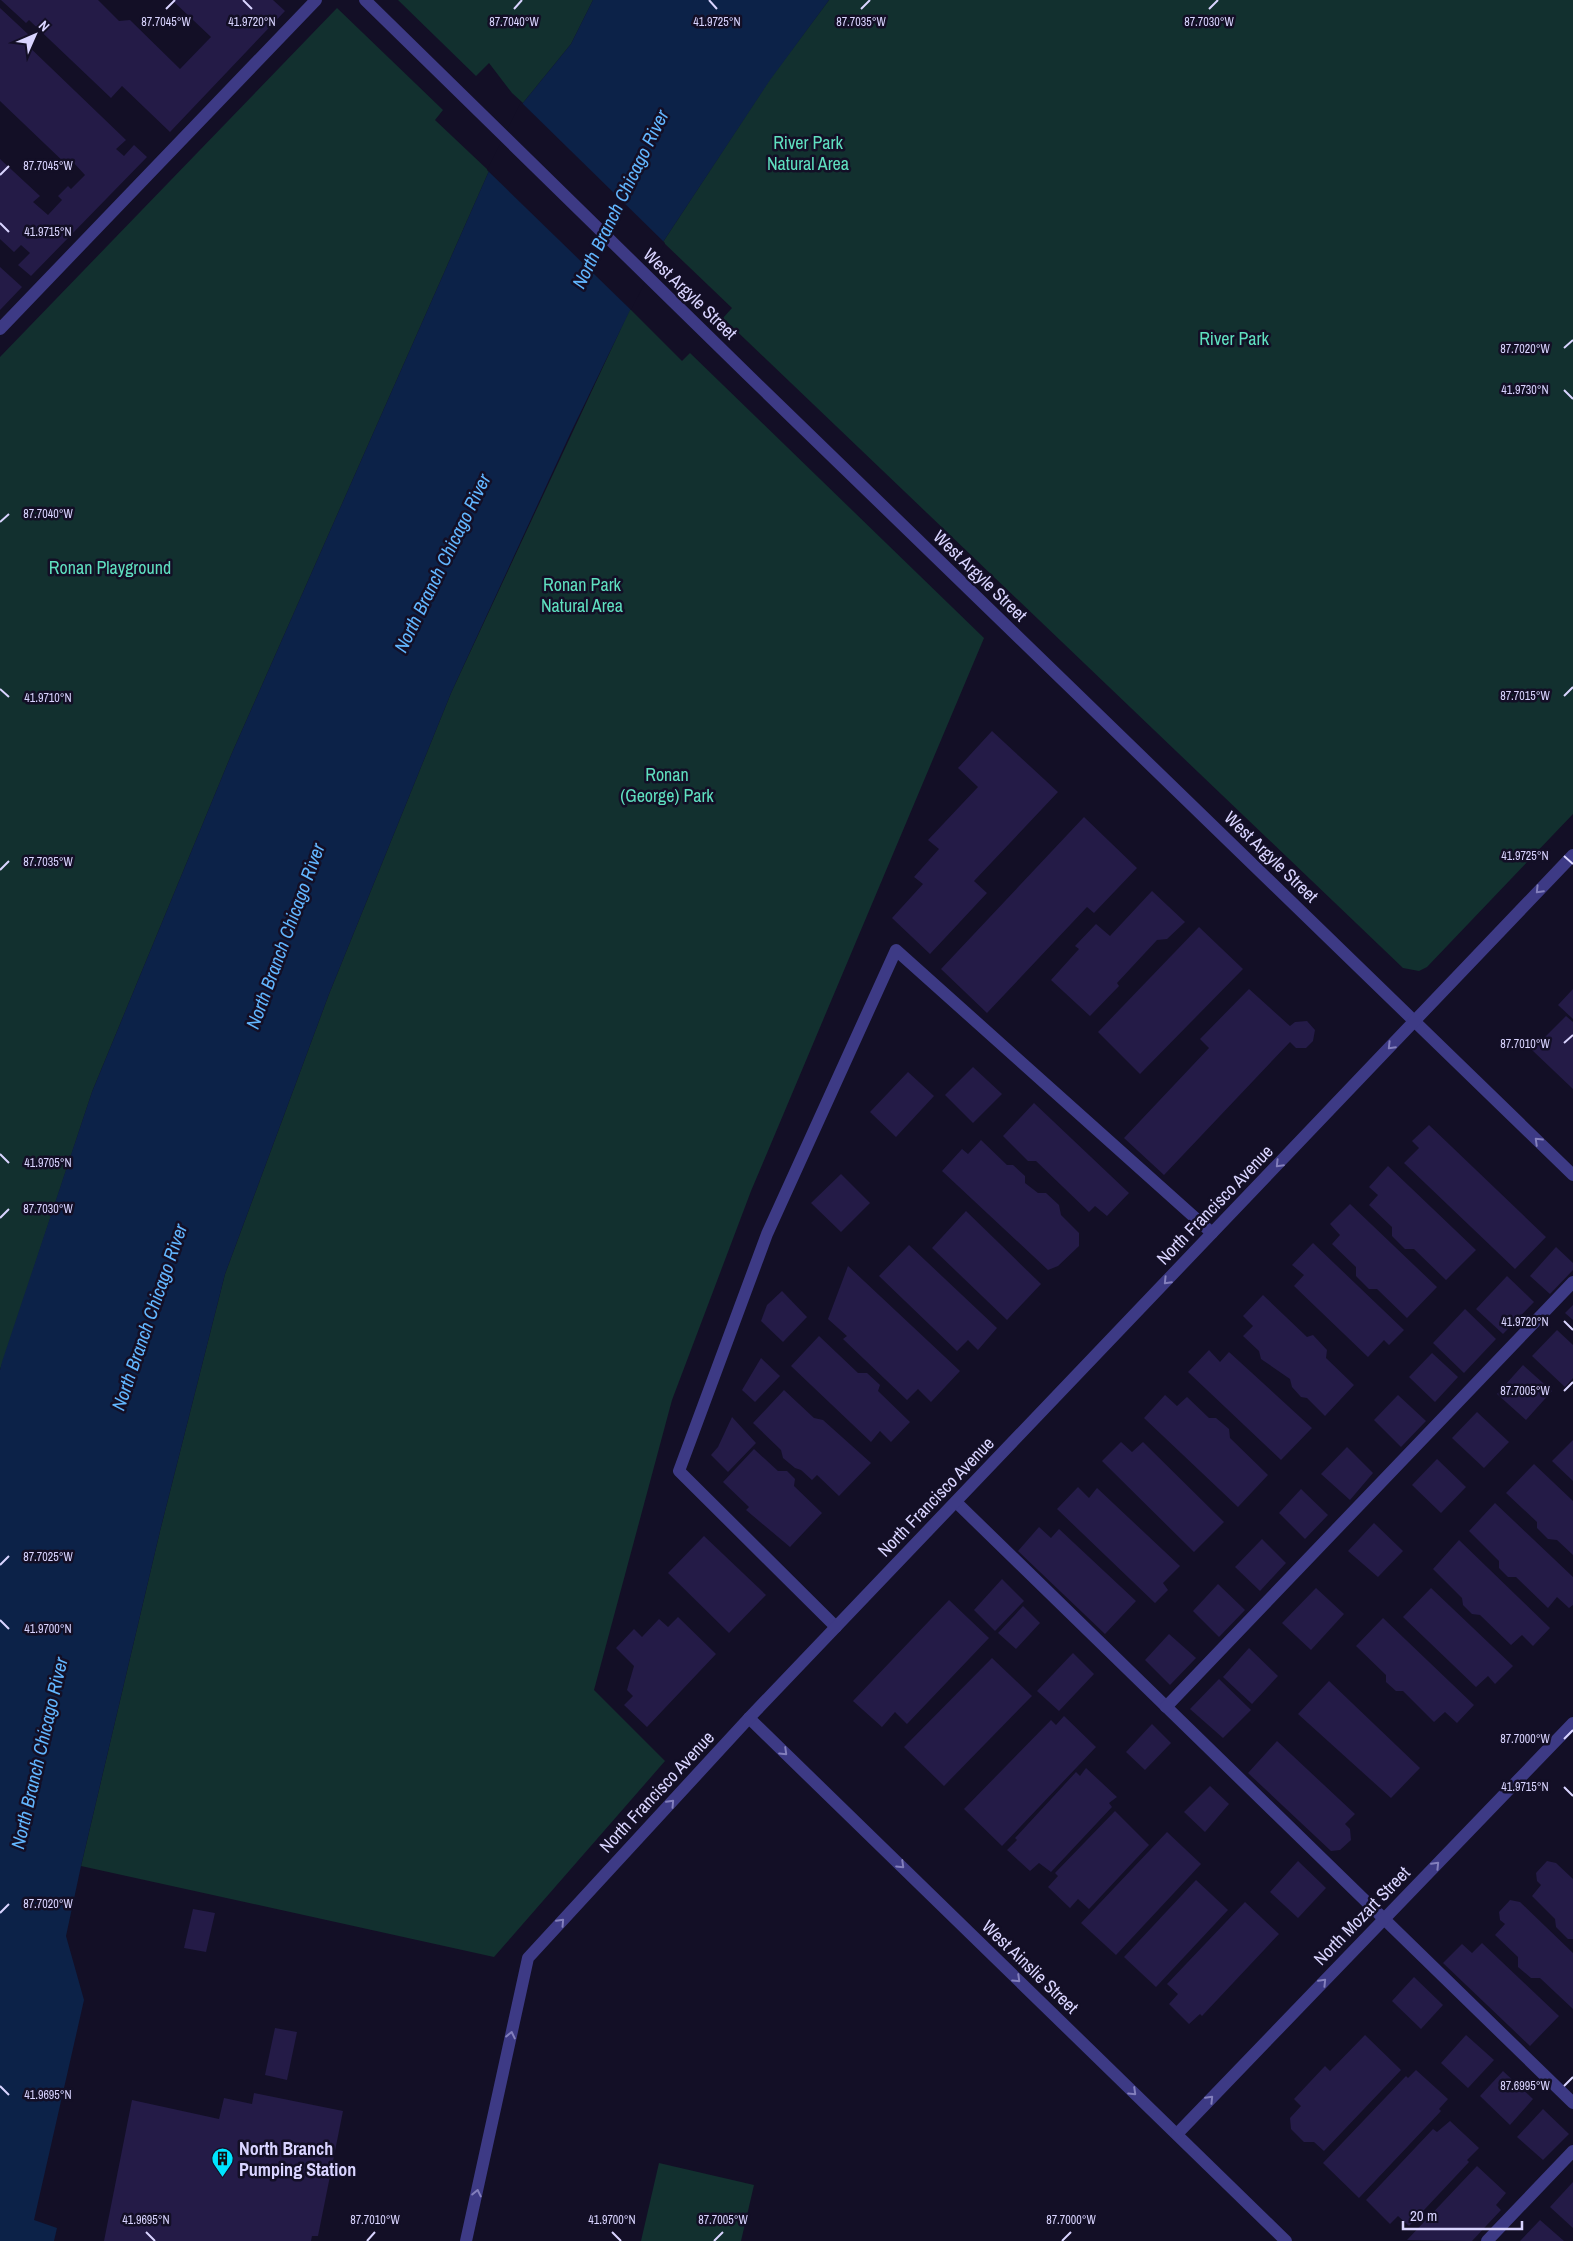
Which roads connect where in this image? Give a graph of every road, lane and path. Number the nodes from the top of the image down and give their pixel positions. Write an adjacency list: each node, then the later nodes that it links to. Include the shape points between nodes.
1 (316, 0): 3 (street)
2 (365, 0): 5 (street, West Argyle Street)
3 (0, 329)
4 (1573, 855): 5 (street, North Francisco Avenue, one-way to 5)
5 (1415, 1021): 6 (street, West Argyle Street, one-way to 5); 7 (street, North Francisco Avenue, one-way to 7)
6 (1573, 1175)
7 (1212, 1233): 9 (street, North Francisco Avenue, one-way to 9); 10 (street, via 896,950 767,1234 679,1471)
8 (1573, 1282): 11 (street)
9 (956, 1502): 10 (street, North Francisco Avenue); 11 (street)
10 (836, 1627): 12 (street, North Francisco Avenue)
11 (1166, 1707): 14 (street)
12 (749, 1718): 16 (street, West Ainslie Street, one-way to 16); 18 (street, North Francisco Avenue, one-way to 12, via 528,1958)
13 (1573, 1723): 14 (street, North Mozart Street, one-way to 13)
14 (1384, 1919): 15 (street); 16 (street, North Mozart Street, one-way to 14)
15 (1573, 2103)
16 (1177, 2134): 19 (street, West Ainslie Street)
17 (1573, 2151): 20 (street)
18 (466, 2241)
19 (1286, 2241)
20 (1487, 2241)

